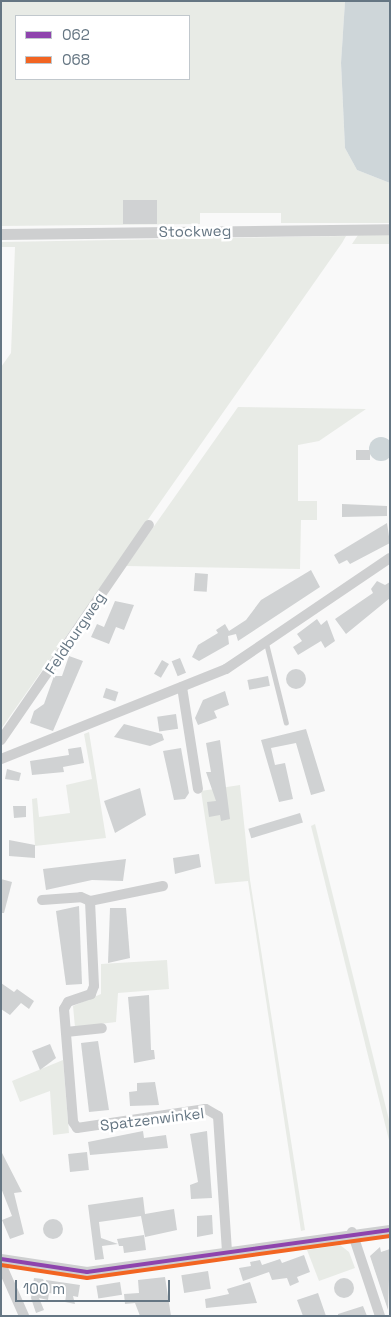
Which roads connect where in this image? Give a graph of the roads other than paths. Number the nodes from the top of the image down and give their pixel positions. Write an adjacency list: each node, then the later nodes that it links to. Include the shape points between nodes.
1 (390, 229): 2 (street, Stockweg)
2 (1, 234)
3 (149, 525): 8 (street, Feldburgweg)
4 (390, 558): 5 (street)
5 (266, 642): 6 (street, via 226,669); 7 (lane)
6 (182, 687): 9 (street); 10 (street)
7 (286, 723)
8 (1, 740)
9 (1, 759)
10 (198, 789)
11 (163, 886): 13 (street)
12 (42, 900): 13 (street, via 81,896)
13 (90, 901): 15 (street, Spatzenwinkel, via 94,986 91,994 68,1002 64,1009)
14 (102, 1028): 15 (street)
15 (66, 1032): 18 (street, Spatzenwinkel, via 77,1128 206,1110 218,1116)
16 (390, 1230): 17 (street)
17 (352, 1232): 18 (street); 22 (street)
18 (227, 1251): 19 (street, via 87,1272)
19 (1, 1259)
20 (1, 1264): 21 (street)
21 (24, 1316)
22 (380, 1316)

